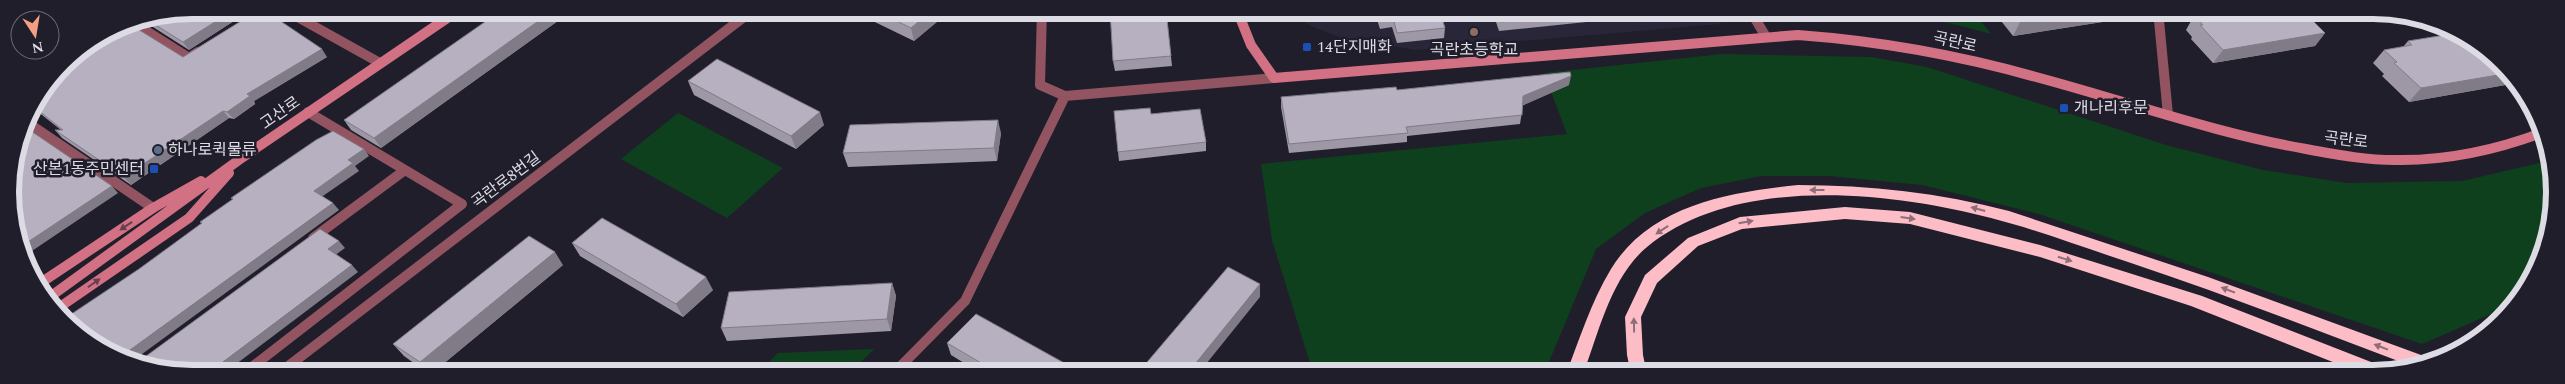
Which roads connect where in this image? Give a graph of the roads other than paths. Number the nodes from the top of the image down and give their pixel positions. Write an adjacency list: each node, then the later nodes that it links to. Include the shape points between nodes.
1 (301, 19): 11 (street)
2 (446, 19): 11 (street, 고산로)
3 (741, 19): 27 (street, 곡란로8번길)
4 (1042, 19): 13 (street, via 1040,85)
5 (1241, 19): 12 (street, via 1251,45)
6 (1755, 19): 9 (street)
7 (2159, 19): 15 (street)
8 (140, 27): 10 (street, via 189,58)
9 (1766, 37): 12 (street, 곡란로); 15 (street, 곡란로, via 1798,35 1896,44 2058,83)
10 (206, 47)
11 (380, 63): 14 (street, 고산로)
12 (1274, 78): 13 (street)
13 (1065, 96): 28 (street, via 965,301)
14 (308, 112): 18 (street, 고산로); 19 (street)
15 (2168, 115): 17 (street, 곡란로, via 2303,149 2358,158 2413,160 2476,152)
16 (32, 126): 20 (street)
17 (2536, 134)
18 (243, 157): 20 (street); 23 (street, 고산로); 24 (street, one-way to 18, via 189,218)
19 (405, 170): 21 (street); 26 (street, via 462,204)
20 (153, 208): 22 (street, one-way to 22)
21 (302, 246)
22 (43, 281)
23 (53, 295)
24 (61, 305)
25 (2415, 360): 29 (highway, one-way to 29, via 2195,278 2025,222 1970,207 1894,195 1816,189 1727,200 1678,218 1640,244 1614,278)
26 (255, 365)
27 (290, 365)
28 (902, 365)
29 (1578, 365)
30 (1637, 365): 31 (highway, one-way to 31, via 1633,317 1651,279 1693,242 1740,223 1845,212 1910,218 2040,251 2196,301)
31 (2359, 365)

